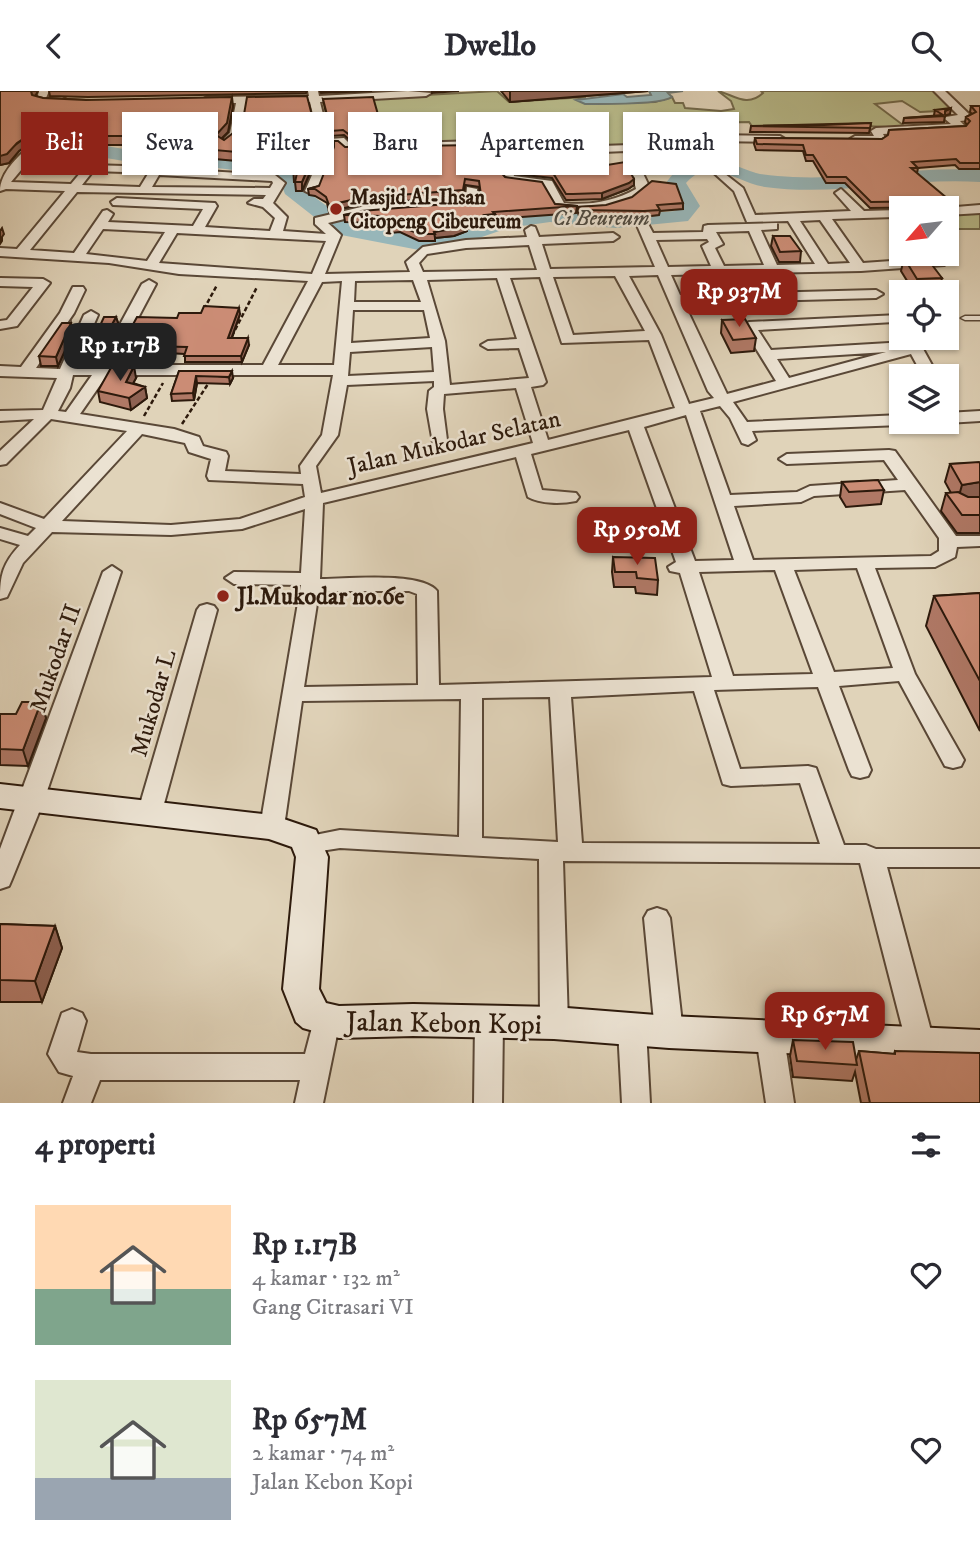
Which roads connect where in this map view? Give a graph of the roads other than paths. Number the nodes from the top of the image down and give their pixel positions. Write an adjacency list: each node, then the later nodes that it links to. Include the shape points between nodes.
1 (44, 91): 4 (street, via 40,101)
2 (939, 91): 8 (street)
3 (426, 93): 5 (street)
4 (70, 95)
5 (314, 95): 7 (street)
6 (198, 100): 7 (street)
7 (242, 100): 14 (street, via 235,134)
8 (967, 118): 9 (street); 12 (street, via 950,119 961,127 876,131 881,139)
9 (980, 120)
10 (739, 138): 11 (street)
11 (789, 139)
12 (842, 139)
13 (334, 142): 15 (street, via 344,141)
14 (225, 143)
15 (348, 148)
16 (21, 165): 18 (street)
17 (0, 168): 18 (street)
18 (18, 169): 23 (street)
19 (318, 175): 27 (street)
20 (509, 175): 21 (street, via 511,179 548,183 559,205 574,208 641,191)
21 (638, 175)
22 (722, 175): 38 (street, via 739,190 751,219)
23 (2, 186): 24 (street)
24 (71, 189): 30 (street); 30 (street, via 90,168 128,165); 51 (street)
25 (145, 189): 28 (street); 28 (street, via 155,171 273,177 279,182); 30 (street)
26 (471, 190): 48 (street, via 472,202 392,207 319,221)
27 (311, 191)
28 (274, 192): 31 (street)
29 (841, 193): 35 (street)
30 (117, 194): 32 (street); 40 (street)
31 (266, 204): 32 (street); 45 (street, via 281,217)
32 (211, 206): 43 (street)
33 (980, 209): 34 (street)
34 (959, 210)
35 (860, 214): 36 (street); 37 (street)
36 (822, 215): 38 (street); 55 (street)
37 (889, 215)
38 (793, 220): 41 (street); 56 (street)
39 (642, 223): 47 (street)
40 (101, 225): 42 (street); 52 (street)
41 (753, 227): 49 (street, via 708,229); 57 (street)
42 (173, 230): 43 (street); 53 (street)
43 (197, 231): 45 (street)
44 (532, 235): 46 (street); 61 (street); 63 (street, via 424,251 412,262)
45 (275, 236): 48 (street)
46 (613, 237)
47 (648, 237): 49 (street); 60 (street)
48 (333, 238): 64 (street)
49 (710, 241): 58 (street)
50 (0, 252): 51 (street)
51 (21, 253): 52 (street)
52 (78, 256): 53 (street)
53 (151, 265): 64 (street)
54 (889, 265): 55 (street)
55 (860, 267): 56 (street); 69 (street)
56 (824, 268): 57 (street)
57 (772, 269): 58 (street)
58 (719, 270): 60 (street)
59 (620, 272): 60 (street); 61 (street); 79 (street)
60 (661, 272): 70 (street)
61 (545, 274): 62 (street); 79 (street, via 567,340)
62 (503, 276): 63 (street); 81 (street)
63 (419, 277): 65 (street); 72 (street)
64 (317, 278): 65 (street); 87 (street)
65 (349, 278): 71 (street)
66 (0, 282): 78 (street, via 43,283 12,323)
67 (149, 283): 88 (street)
68 (78, 290): 91 (street)
69 (876, 294): 70 (street); 73 (street)
70 (674, 299): 96 (street)
71 (348, 306): 72 (street); 84 (street)
72 (429, 306): 80 (street)
73 (889, 311)
74 (91, 315): 90 (street)
75 (965, 318): 76 (lane)
76 (980, 318)
77 (889, 322): 86 (street, via 748,325)
78 (0, 325)
79 (654, 335): 97 (street)
80 (439, 342): 84 (street); 94 (street)
81 (524, 343): 82 (street); 95 (street)
82 (488, 345)
83 (889, 346): 86 (street)
84 (343, 348): 92 (street)
85 (893, 350): 93 (street, Jalan Mukodar Selatan)
86 (765, 355): 93 (street)
87 (269, 369): 88 (street); 92 (street)
88 (103, 370): 90 (street); 101 (street)
89 (0, 371): 91 (street)
90 (66, 372): 91 (street); 98 (street, via 62,394)
91 (25, 373)
92 (339, 376): 94 (street); 111 (street, via 330,435 308,466)
93 (784, 382): 96 (street, Jalan Mukodar Selatan)
94 (442, 383): 95 (street); 106 (street, via 435,409)
95 (530, 383): 107 (street)
96 (722, 401): 97 (street, Jalan Mukodar Selatan); 103 (street, via 746,433)
97 (688, 410): 104 (street, Jalan Mukodar Selatan); 115 (street)
98 (49, 414): 99 (street); 101 (street); 110 (street)
99 (0, 416)
100 (980, 416): 102 (street)
101 (70, 417): 105 (street)
102 (959, 417)
103 (889, 421)
104 (635, 424): 107 (street, Jalan Mukodar Selatan); 124 (street)
105 (137, 430): 111 (street, via 189,437 195,449 220,456 215,476); 117 (street)
106 (439, 440)
107 (542, 446): 108 (street, Jalan Mukodar Selatan)
108 (522, 450): 113 (street, via 534,493); 114 (street, Jalan Mukodar Selatan)
109 (787, 459): 112 (street, via 889,456)
110 (0, 460)
111 (309, 479): 114 (street)
112 (911, 484): 115 (street); 121 (street)
113 (570, 497)
114 (314, 500): 117 (street, Jalan Mukodar Selatan, via 242,524 210,528); 128 (street)
115 (725, 501): 125 (street)
116 (0, 508): 117 (street, Jalan Mukodar Selatan)
117 (47, 526): 120 (street)
118 (0, 533): 120 (street)
119 (980, 541): 121 (street)
120 (31, 543): 129 (street)
121 (948, 543): 122 (street, via 948,553 935,561)
122 (864, 563): 123 (street); 131 (street)
123 (783, 566): 125 (street); 132 (street)
124 (681, 567): 125 (street); 133 (street, via 708,622)
125 (746, 567)
126 (113, 572): 140 (street, Mukodar II)
127 (234, 578): 128 (street)
128 (310, 582): 136 (street, via 411,585 428,591); 137 (street)
129 (2, 583)
130 (207, 611): 141 (street, Mukodar L)
131 (905, 674): 132 (street); 138 (street)
132 (827, 681): 133 (street); 139 (street)
133 (713, 683): 135 (street); 146 (street, via 731,778 808,774)
134 (472, 691): 135 (street); 136 (street); 144 (street)
135 (559, 691): 145 (street)
136 (429, 692): 137 (street)
137 (295, 694): 142 (street)
138 (953, 759)
139 (860, 770)
140 (16, 798): 141 (main road); 149 (street, Mukodar II)
141 (150, 811): 142 (main road)
142 (272, 827): 143 (main road, via 297,834)
143 (308, 844): 144 (street, via 340,839); 151 (main road, Jalan Kebon Kopi, via 312,857 301,989 309,1011)
144 (471, 848): 145 (street)
145 (561, 852): 146 (street); 154 (street)
146 (835, 854): 147 (street)
147 (868, 856): 148 (street); 158 (street)
148 (980, 858)
149 (0, 879)
150 (657, 918): 156 (street)
151 (326, 1020): 153 (main road, Jalan Kebon Kopi); 161 (street)
152 (72, 1021): 160 (street, via 62,1054 69,1063)
153 (489, 1022): 154 (main road, Jalan Kebon Kopi); 164 (street)
154 (554, 1023): 155 (main road, Jalan Kebon Kopi)
155 (632, 1029): 156 (main road, Jalan Kebon Kopi); 165 (street)
156 (669, 1032): 157 (main road, Jalan Kebon Kopi)
157 (770, 1037): 158 (main road, Jalan Kebon Kopi); 166 (street)
158 (920, 1042): 159 (main road, Jalan Kebon Kopi)
159 (980, 1047)
160 (91, 1067): 161 (street); 162 (street)
161 (316, 1067): 163 (street)
162 (76, 1103)
163 (309, 1103)
164 (488, 1103)
165 (636, 1103)
166 (780, 1103)

